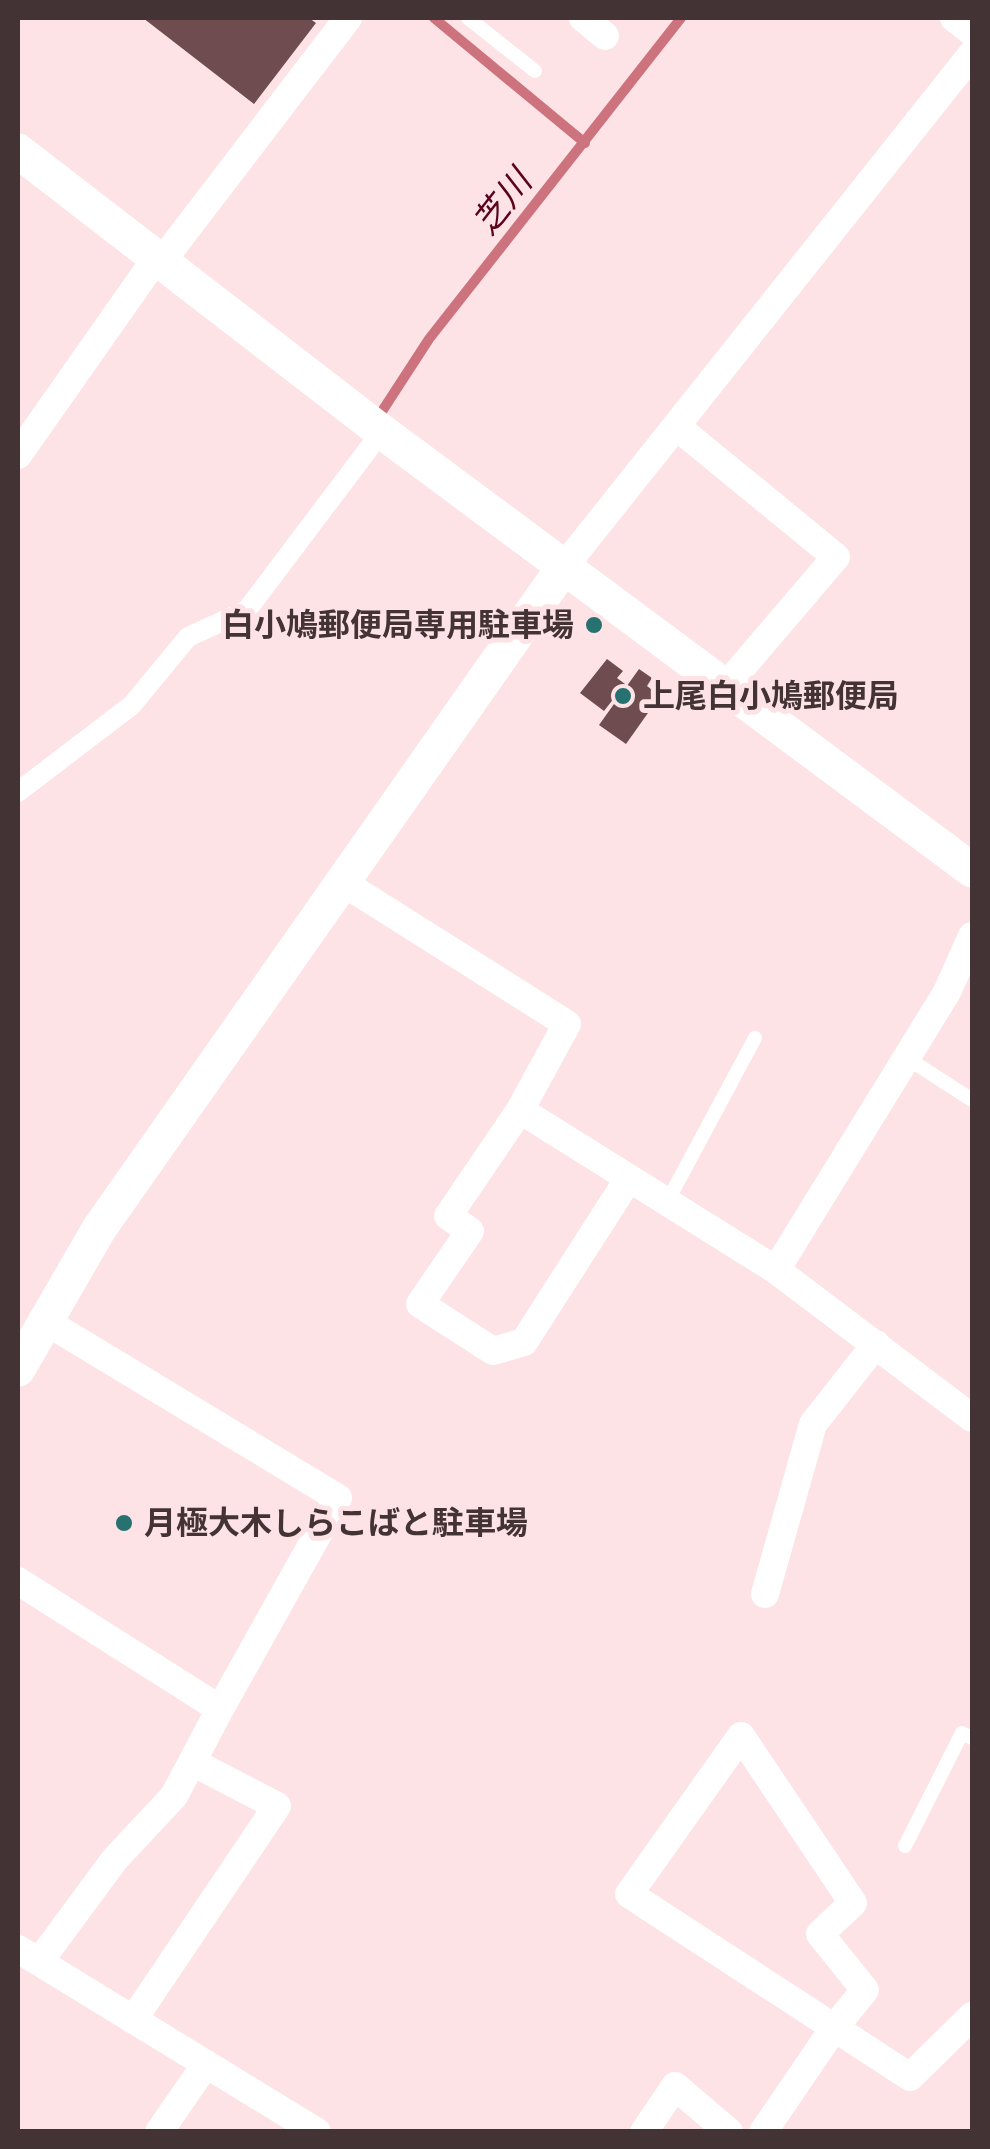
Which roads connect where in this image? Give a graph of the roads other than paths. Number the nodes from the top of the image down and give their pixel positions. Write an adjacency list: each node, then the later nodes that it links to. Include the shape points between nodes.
1 (348, 18): 10 (street)
2 (468, 18): 8 (lane)
3 (583, 18): 6 (street)
4 (954, 18): 5 (street)
5 (972, 32)
6 (605, 36)
7 (972, 54): 11 (street)
8 (535, 71)
9 (18, 152): 10 (street)
10 (159, 259): 12 (street); 13 (street)
11 (676, 426): 14 (street); 15 (street, via 836,556)
12 (382, 432): 14 (street); 16 (street, via 247,610 188,637 132,704)
13 (22, 441)
14 (564, 568): 15 (street); 18 (street)
15 (725, 687): 17 (street)
16 (18, 792)
17 (972, 870)
18 (342, 882): 23 (street, via 567,1024); 27 (street, via 99,1229)
19 (972, 936): 21 (street)
20 (755, 1038): 25 (lane)
21 (907, 1058): 22 (lane); 26 (street)
22 (972, 1100)
23 (520, 1110): 24 (street); 24 (street, via 448,1216 470,1231 420,1304 493,1351 524,1342)
24 (629, 1178): 25 (street)
25 (667, 1202): 26 (street)
26 (776, 1270): 28 (street)
27 (45, 1321): 29 (street); 33 (street, via 338,1498)
28 (876, 1344): 30 (street); 32 (street, via 813,1424)
29 (18, 1369)
30 (972, 1418)
31 (18, 1581): 33 (street)
32 (765, 1594)
33 (220, 1709): 35 (street)
34 (972, 1738): 36 (lane, via 962,1732)
35 (192, 1762): 37 (street, via 174,1796); 39 (street, via 277,1806)
36 (905, 1846)
37 (28, 1956): 39 (street)
38 (972, 2016): 40 (street, via 910,2078)
39 (133, 2020): 41 (street)
40 (834, 2028): 40 (street, via 629,1894 741,1736 853,1903 820,1934 866,1990); 46 (street)
41 (206, 2064): 42 (street); 43 (street)
42 (160, 2132)
43 (317, 2132)
44 (644, 2132): 45 (street, via 676,2086)
45 (729, 2132)
46 (763, 2132)

